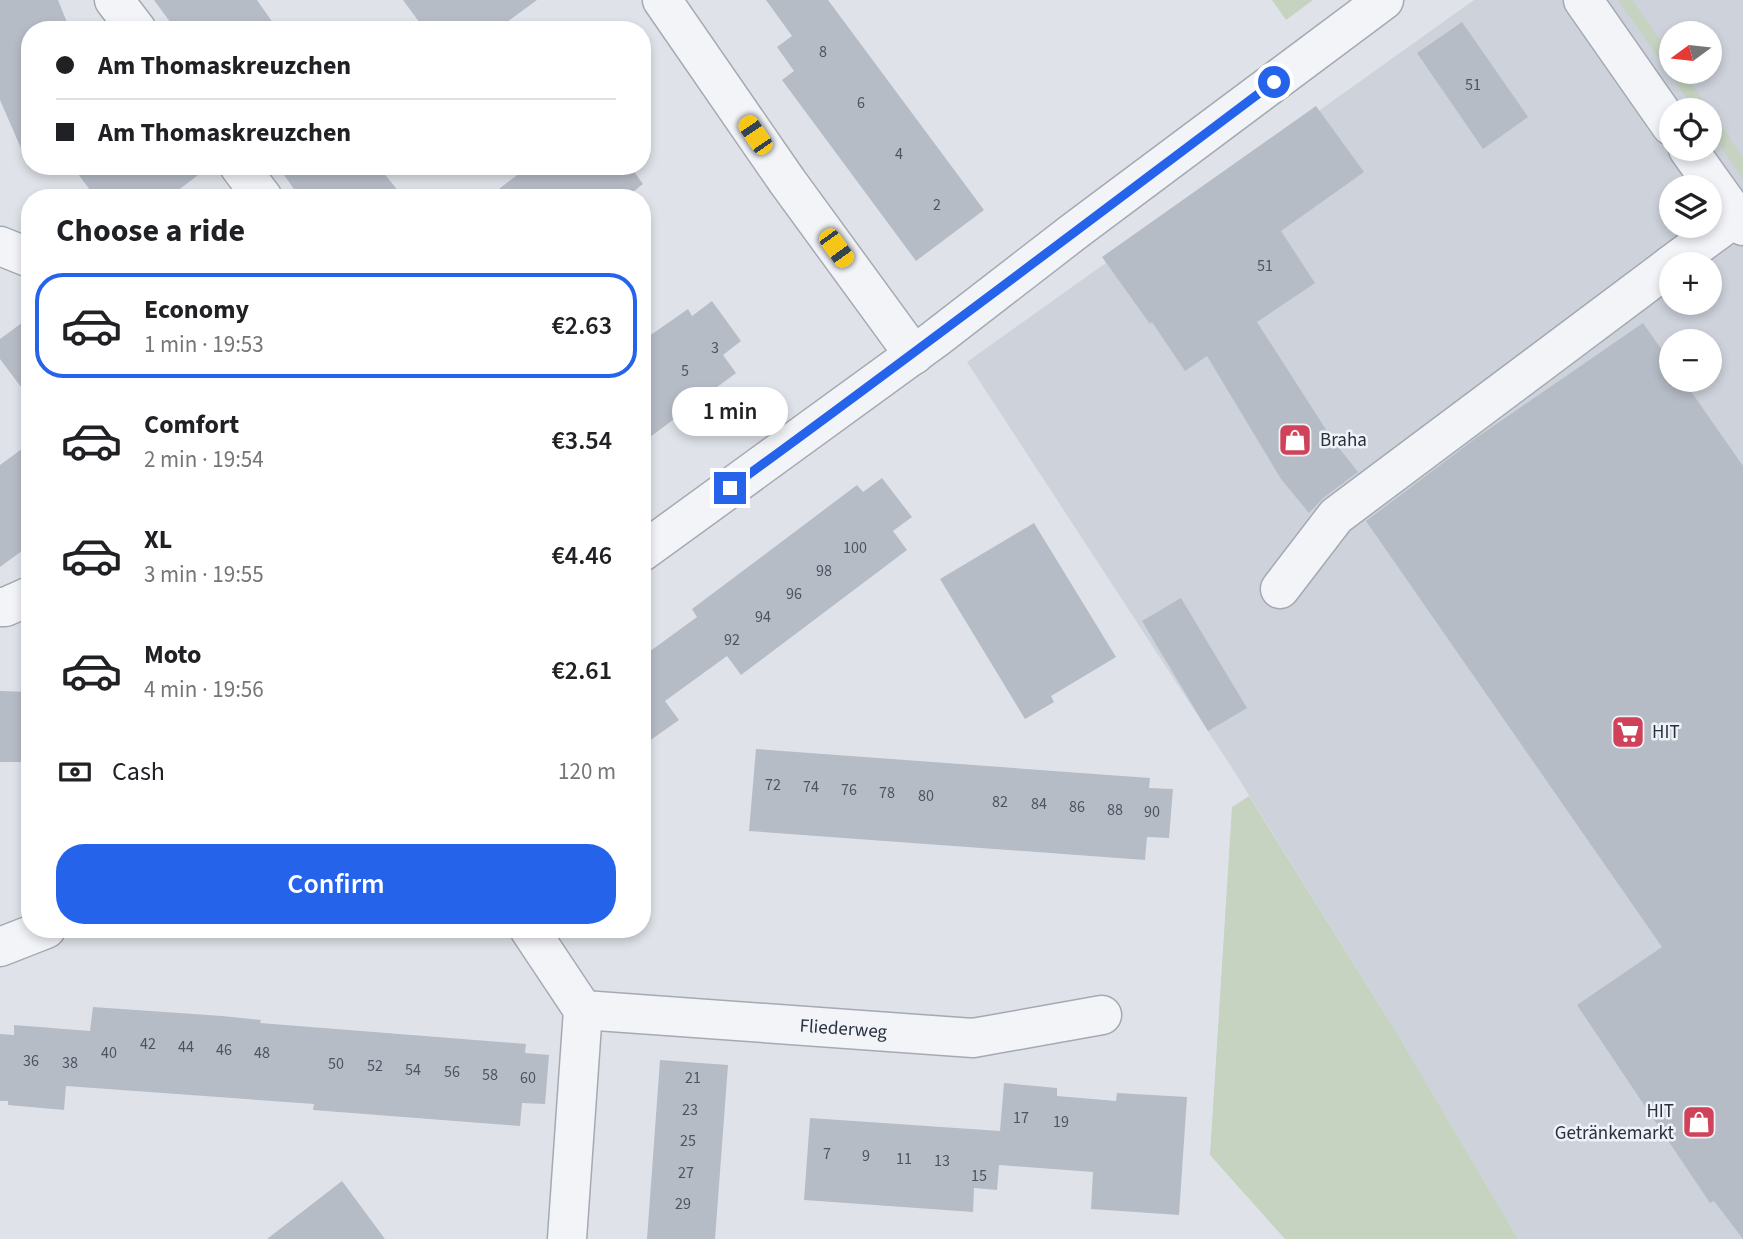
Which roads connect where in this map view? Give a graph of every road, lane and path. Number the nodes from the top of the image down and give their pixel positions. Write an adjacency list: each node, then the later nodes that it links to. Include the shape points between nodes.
1 (114, 0): 5 (street)
2 (662, 0): 13 (street, via 786,181)
3 (1384, 0): 13 (street)
4 (1583, 0): 6 (street)
5 (130, 21)
6 (1659, 108)
7 (1697, 161): 8 (street)
8 (1740, 222): 10 (street)
9 (0, 246): 11 (street)
10 (1693, 252)
11 (21, 254)
12 (1659, 275): 15 (street, via 1336,516)
13 (914, 355): 14 (street)
14 (651, 545)
15 (1280, 589)
16 (21, 600): 17 (street)
17 (0, 607)
18 (23, 938): 20 (street)
19 (535, 938): 21 (street)
20 (0, 947)
21 (583, 1010): 22 (street, Fliederweg, via 973,1038); 23 (street)
22 (1102, 1015)
23 (567, 1239)

